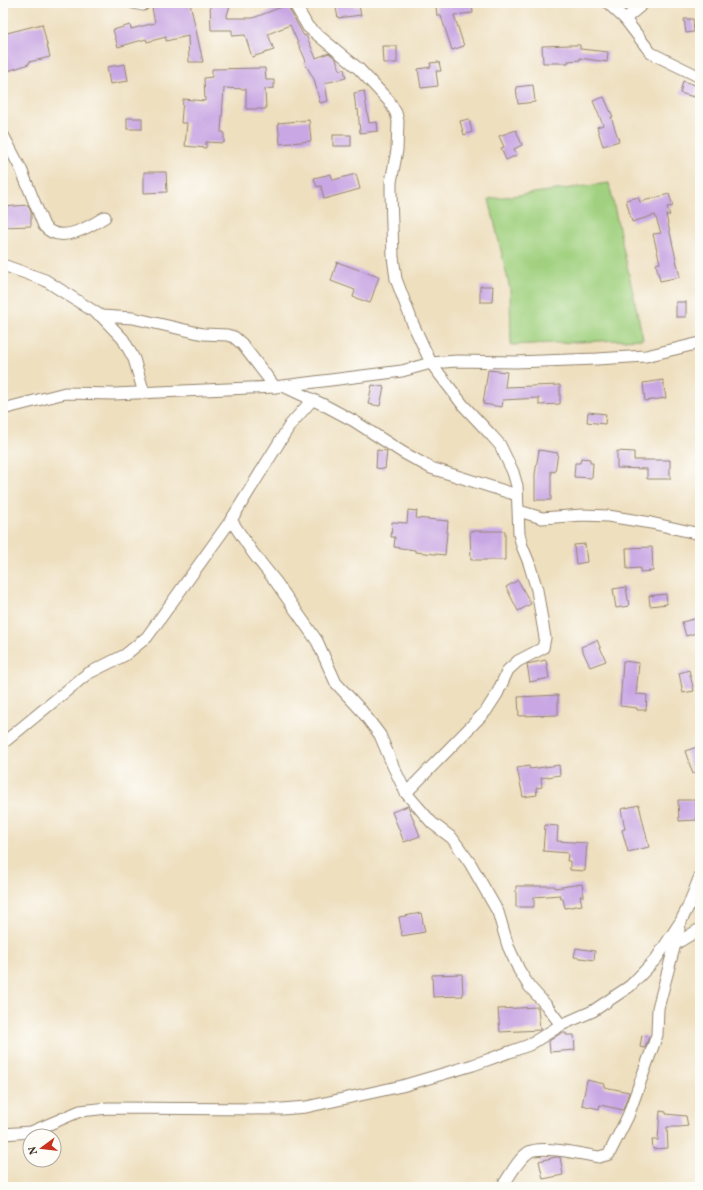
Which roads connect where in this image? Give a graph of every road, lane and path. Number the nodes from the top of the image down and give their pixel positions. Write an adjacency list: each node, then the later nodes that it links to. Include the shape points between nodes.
1 (294, 3): 11 (street, via 308,27 359,70 389,101 396,113 397,150 391,182 394,271 413,324)
2 (608, 3): 4 (street)
3 (644, 3): 4 (street)
4 (625, 19): 5 (street, via 653,55)
5 (700, 77)
6 (3, 135): 7 (street, via 48,230 63,235 92,226)
7 (105, 217)
8 (3, 265): 9 (street, via 45,280)
9 (100, 316): 12 (street, via 133,318 203,334 234,337); 13 (street, via 123,339 134,359)
10 (700, 343): 11 (street, via 646,356)
11 (431, 363): 12 (street, via 402,371); 16 (street, via 463,406 500,445 517,486)
12 (279, 386): 13 (street); 14 (street)
13 (144, 393): 15 (street, via 65,393)
14 (312, 400): 16 (street, via 354,421 431,468); 18 (street, via 290,425)
15 (3, 409)
16 (517, 495): 17 (street)
17 (519, 511): 19 (street, via 542,518 608,516); 21 (street, via 519,534 537,590 545,638 543,648 518,661 508,670 486,711)
18 (231, 520): 20 (street, via 147,637 125,655 86,674); 21 (street, via 317,641 336,683 380,735)
19 (700, 534)
20 (3, 743)
21 (406, 793): 27 (street, via 432,823 452,838 470,863 498,912 508,946 529,986)
22 (700, 876): 23 (street)
23 (681, 921): 25 (street); 26 (street)
24 (700, 929): 25 (street)
25 (675, 945): 26 (street); 29 (street, via 658,1008 657,1036 628,1116 609,1154 599,1157 545,1149 532,1150 524,1156)
26 (656, 959): 27 (street, via 630,986 593,1011)
27 (562, 1025): 28 (street, via 529,1045 473,1065 402,1086 306,1107 108,1108 80,1111 31,1132)
28 (3, 1134)
29 (503, 1187)

